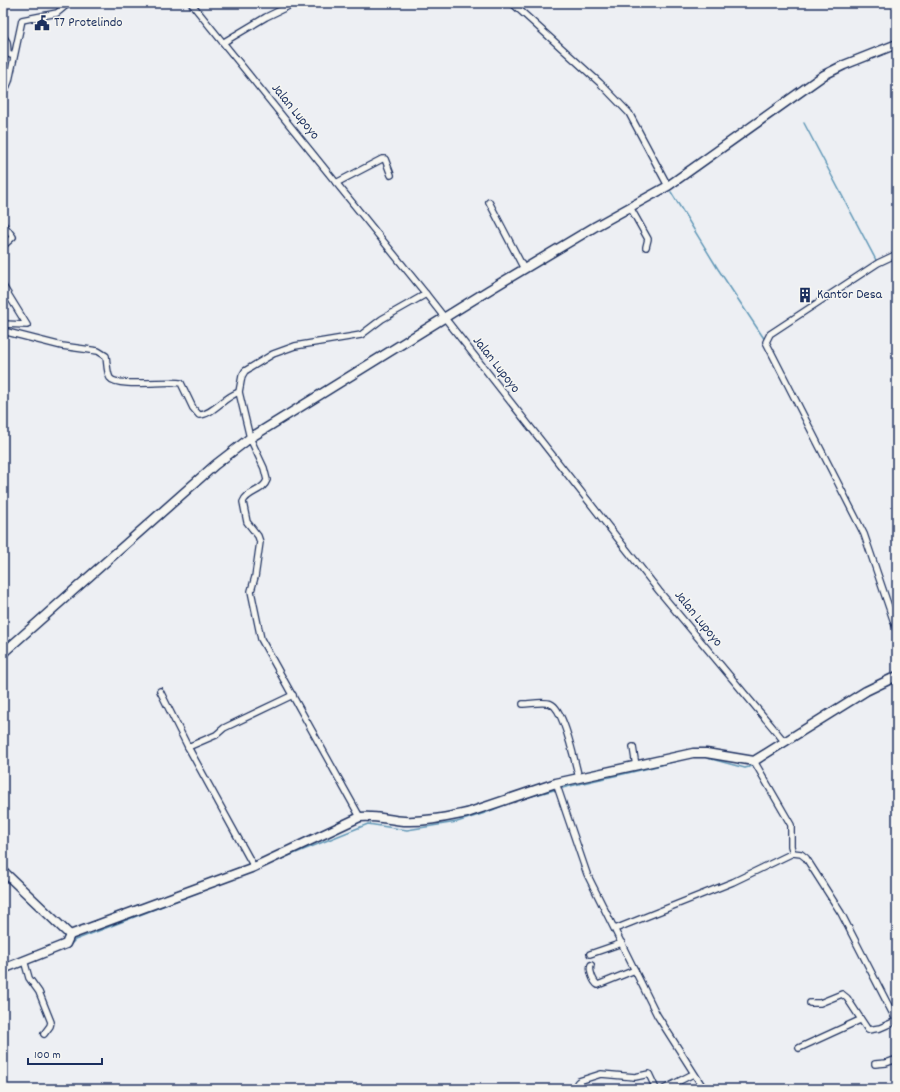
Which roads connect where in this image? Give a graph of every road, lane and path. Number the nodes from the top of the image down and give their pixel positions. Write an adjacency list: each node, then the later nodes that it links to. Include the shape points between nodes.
1 (69, 3): 8 (street, via 57,13 22,20)
2 (191, 3): 6 (street, Jalan Lupoyo)
3 (296, 3): 6 (street)
4 (512, 3): 12 (street, via 629,113)
5 (3, 36): 8 (street, via 8,45 8,54)
6 (224, 42): 11 (street, Jalan Lupoyo)
7 (897, 44): 12 (street, via 824,75)
8 (14, 56): 9 (street, via 8,85)
9 (3, 95)
10 (392, 175): 11 (street, via 385,159 382,159)
11 (336, 182): 21 (street, Jalan Lupoyo)
12 (668, 186): 14 (street)
13 (489, 202): 19 (street)
14 (630, 207): 17 (street, via 648,239); 19 (street)
15 (4, 227): 16 (street, via 14,237)
16 (3, 246)
17 (646, 247)
18 (897, 254): 27 (street, via 878,263 770,334 766,342 864,534)
19 (524, 269): 22 (street)
20 (3, 286): 23 (street, via 27,325)
21 (426, 294): 22 (street, Jalan Lupoyo); 25 (street, via 382,319 361,335 295,346 259,361 243,374)
22 (442, 319): 26 (street); 33 (street, Jalan Lupoyo)
23 (3, 324)
24 (3, 331): 25 (street, via 62,346 98,351 105,355 110,377 114,382 179,382 199,415 208,413 228,397)
25 (239, 392): 26 (street)
26 (250, 438): 28 (street, via 223,458); 31 (street, via 267,480 263,487 247,496 243,502 247,522 260,542 252,598 262,639)
27 (897, 630)
28 (3, 653)
29 (897, 676): 33 (street, via 866,691)
30 (160, 691): 34 (street)
31 (293, 695): 34 (street); 40 (street)
32 (523, 704): 38 (street, via 548,703 554,706 562,718)
33 (781, 743): 36 (street)
34 (188, 747): 42 (street)
35 (633, 747): 37 (street)
36 (754, 761): 37 (street, via 698,753); 41 (street, via 791,825)
37 (636, 763): 38 (street)
38 (579, 775): 39 (street)
39 (557, 787): 40 (street, via 452,816 404,821); 44 (street, via 587,874)
40 (360, 816): 42 (street)
41 (793, 853): 44 (street, via 733,882); 54 (street, via 806,858 840,912)
42 (254, 867): 45 (street)
43 (3, 871): 45 (street)
44 (615, 929): 46 (street)
45 (71, 936): 48 (street)
46 (622, 943): 47 (street); 51 (street)
47 (590, 954)
48 (24, 963): 50 (street); 55 (street, via 51,1022)
49 (591, 965): 51 (street, via 590,969 598,985)
50 (3, 968)
51 (635, 970): 59 (street, via 657,1016)
52 (810, 1003): 53 (street, via 820,1003 844,994)
53 (860, 1020): 54 (street, via 866,1029 871,1031); 56 (street)
54 (897, 1021)
55 (44, 1034)
56 (799, 1048)
57 (897, 1059): 58 (street)
58 (875, 1064)
59 (693, 1074): 62 (street); 63 (street)
60 (579, 1087): 61 (street, via 577,1082 601,1074 635,1077 649,1074)
61 (656, 1089)
62 (664, 1089)
63 (703, 1089)

